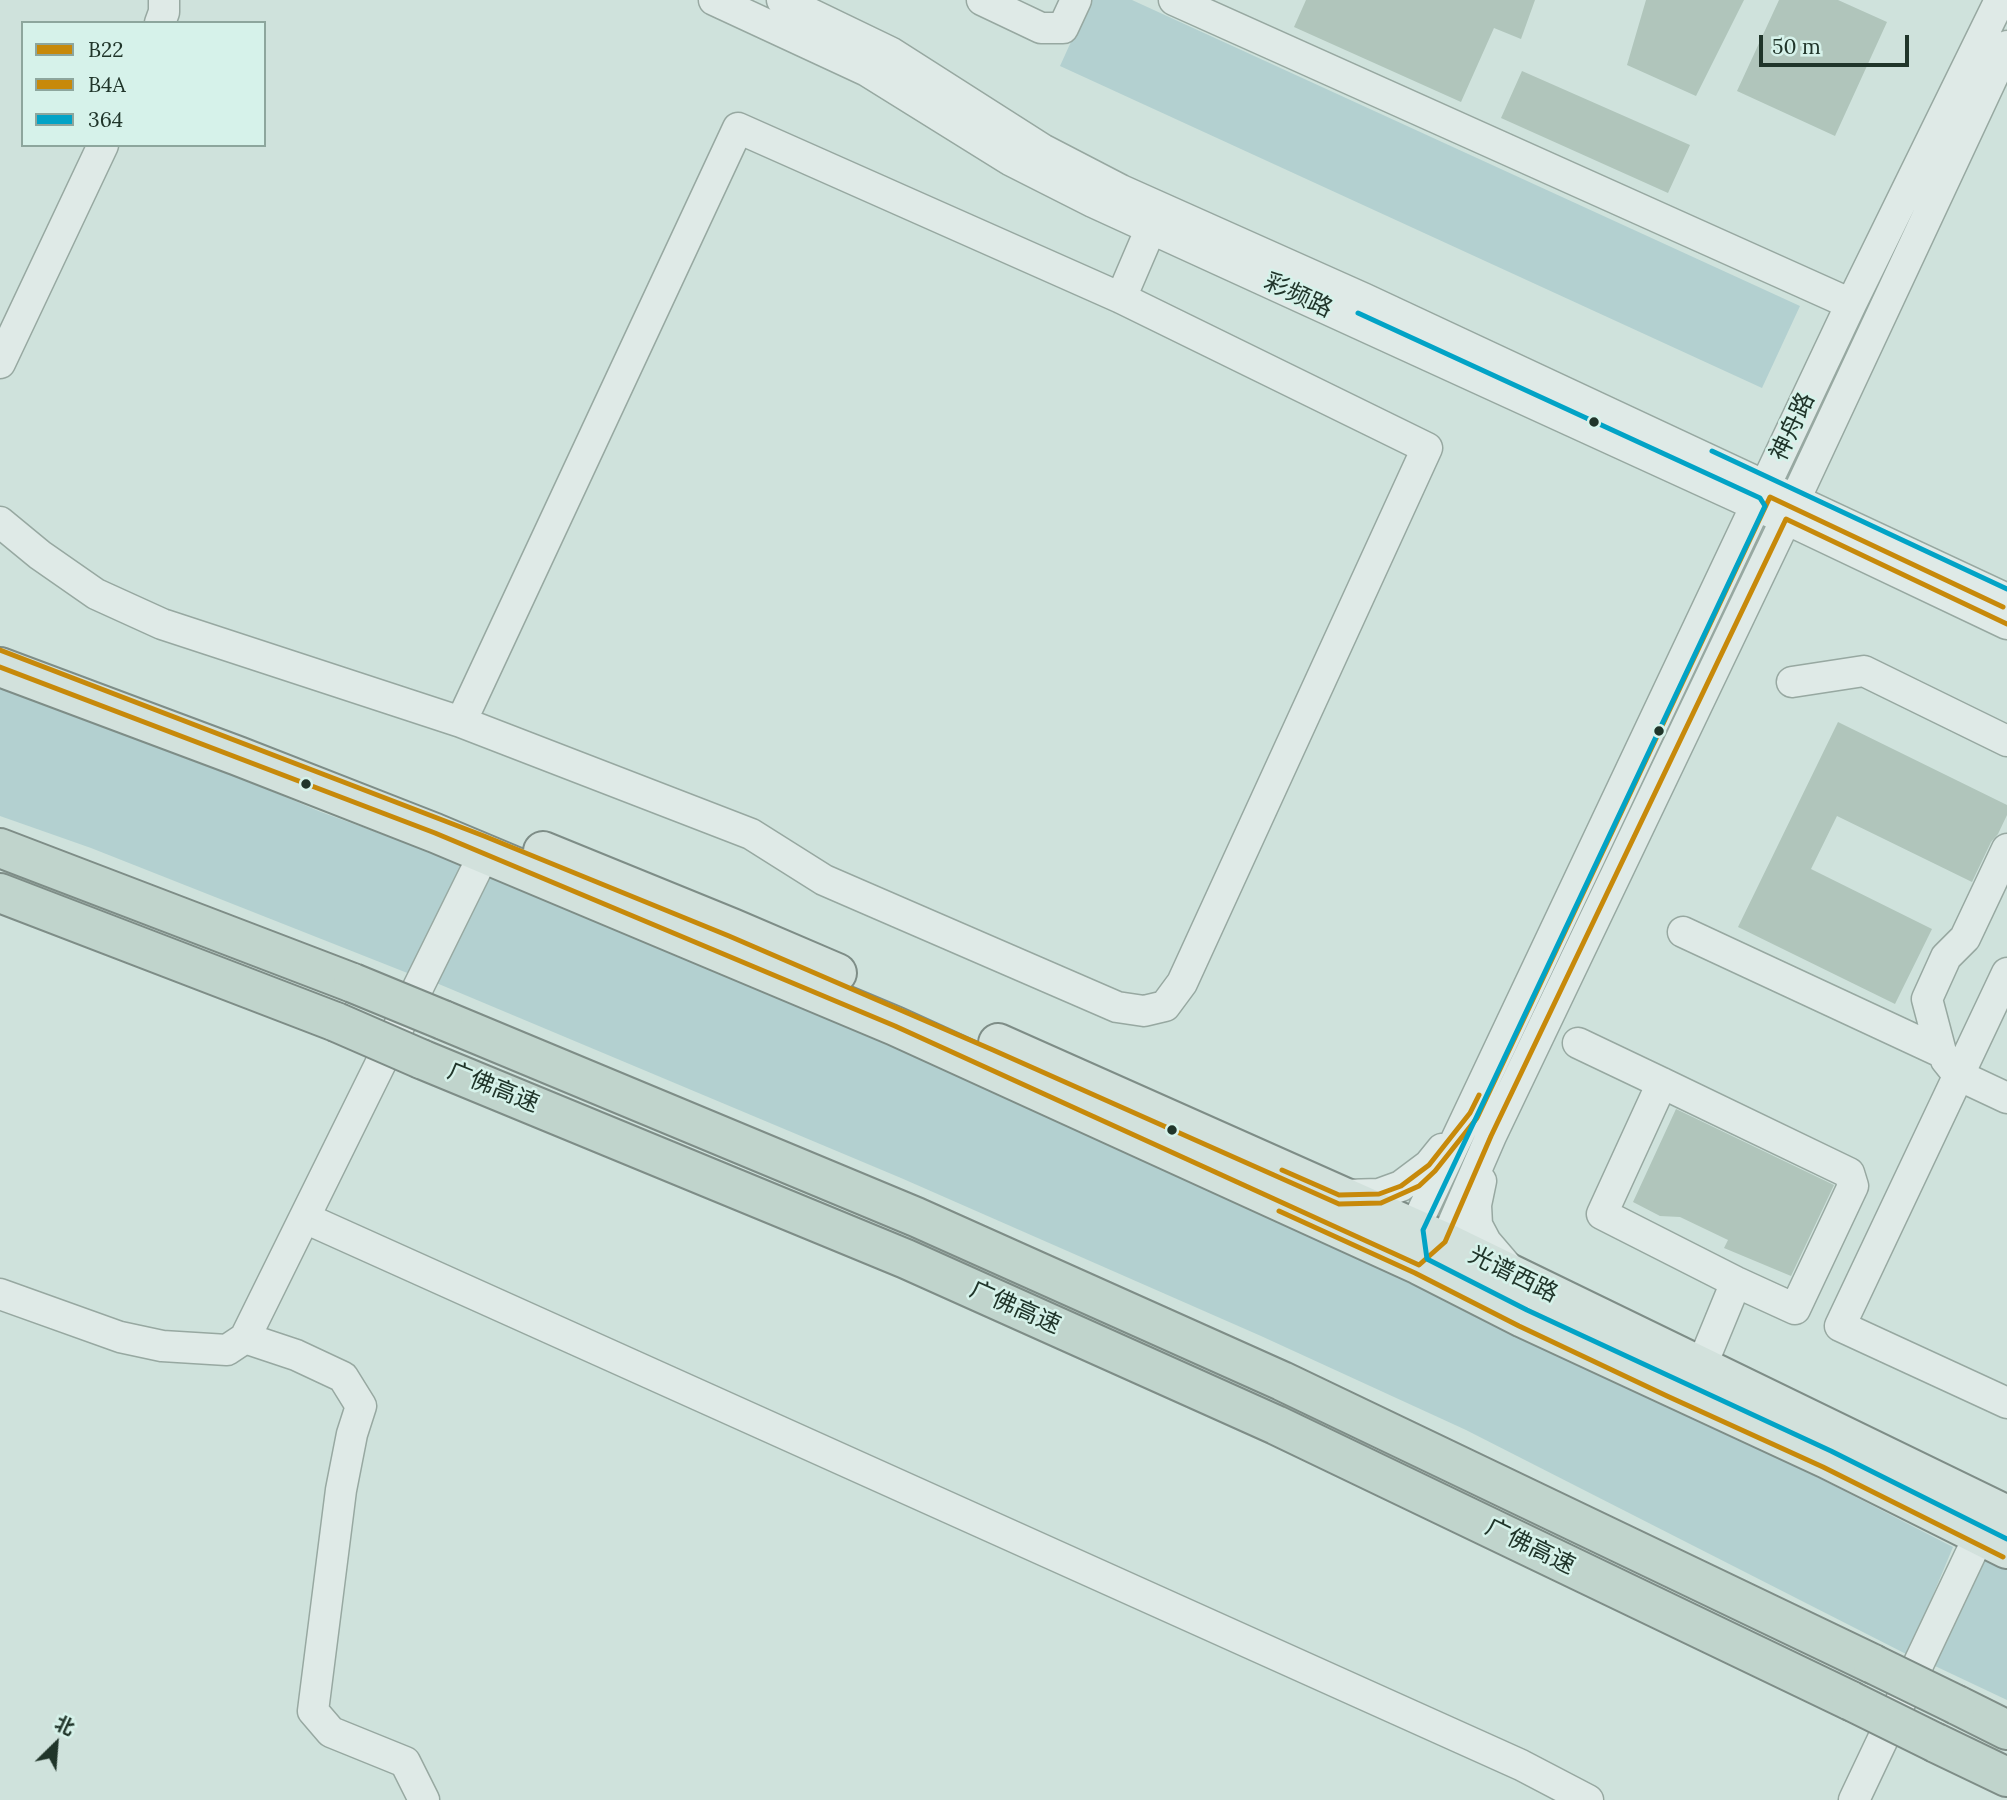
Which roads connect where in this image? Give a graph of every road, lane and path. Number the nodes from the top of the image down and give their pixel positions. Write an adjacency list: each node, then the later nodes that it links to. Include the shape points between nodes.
1 (164, 0): 8 (street)
2 (715, 0): 11 (street, 彩频路, via 867,71 1010,160)
3 (782, 0): 15 (street, 彩频路, via 890,52 1042,149 1121,190 1601,411)
4 (982, 0): 5 (street, via 1041,28 1063,28)
5 (1076, 0)
6 (1174, 0): 13 (street)
7 (1998, 1): 13 (street, 神舟路)
8 (161, 21)
9 (2007, 46): 16 (street, 神舟路)
10 (102, 147): 14 (street)
11 (1151, 229): 12 (street); 15 (street, 彩频路)
12 (1121, 298): 23 (street, via 738,128); 23 (street, via 1427,448 1182,983 1165,1006 1144,1011 1117,1007 824,880 751,834)
13 (1851, 304): 15 (street, 神舟路)
14 (0, 363)
15 (1761, 495): 16 (street, 彩频路); 35 (street, 神舟路)
16 (1790, 509): 18 (street, 彩频路); 19 (street, 彩频路); 36 (street, 神舟路)
17 (0, 522): 23 (street, via 96,594 162,624)
18 (2007, 599)
19 (2007, 624)
20 (0, 642): 37 (main road, 光谱西路, via 461,818 732,928)
21 (0, 667): 27 (main road)
22 (1792, 682): 24 (street, via 1864,671)
23 (461, 722)
24 (2007, 739)
25 (0, 848): 47 (highway, 广佛高速, bridge, via 354,983 916,1217 1256,1369)
26 (2007, 849): 32 (street, via 1965,938 1947,957 1927,999)
27 (484, 854): 38 (street); 39 (main road)
28 (0, 893): 48 (highway, 广佛高速, bridge, via 336,1022 906,1259 1237,1408)
29 (1683, 932): 32 (street)
30 (2007, 973): 32 (street)
31 (1578, 1044): 33 (street)
32 (1949, 1064): 34 (street); 45 (street, via 1840,1326)
33 (1662, 1083): 41 (street, via 1602,1214); 41 (street, via 1849,1173 1853,1186 1795,1309)
34 (2007, 1098)
35 (1470, 1112): 37 (street, via 1415,1178 1379,1194); 39 (street, 神舟路)
36 (1491, 1136): 39 (street, 神舟路); 40 (street, via 1476,1205 1477,1225)
37 (1339, 1195): 39 (main road, 光谱西路)
38 (305, 1218): 43 (street); 50 (street, via 1496,1754)
39 (1426, 1245): 40 (main road, 光谱西路); 46 (main road, 光谱西路, via 1523,1318 1827,1459)
40 (1518, 1277): 44 (main road, 光谱西路)
41 (1736, 1282): 44 (street)
42 (0, 1293): 43 (street, via 120,1337 162,1346 227,1350)
43 (245, 1338): 49 (street, via 343,1377 360,1406 341,1490 313,1711 331,1732 405,1762)
44 (1701, 1367): 46 (main road, 光谱西路)
45 (2007, 1403)
46 (1996, 1527): 51 (street)
47 (2007, 1730)
48 (2007, 1777)
49 (424, 1800)
50 (1588, 1800)
51 (1854, 1800)

